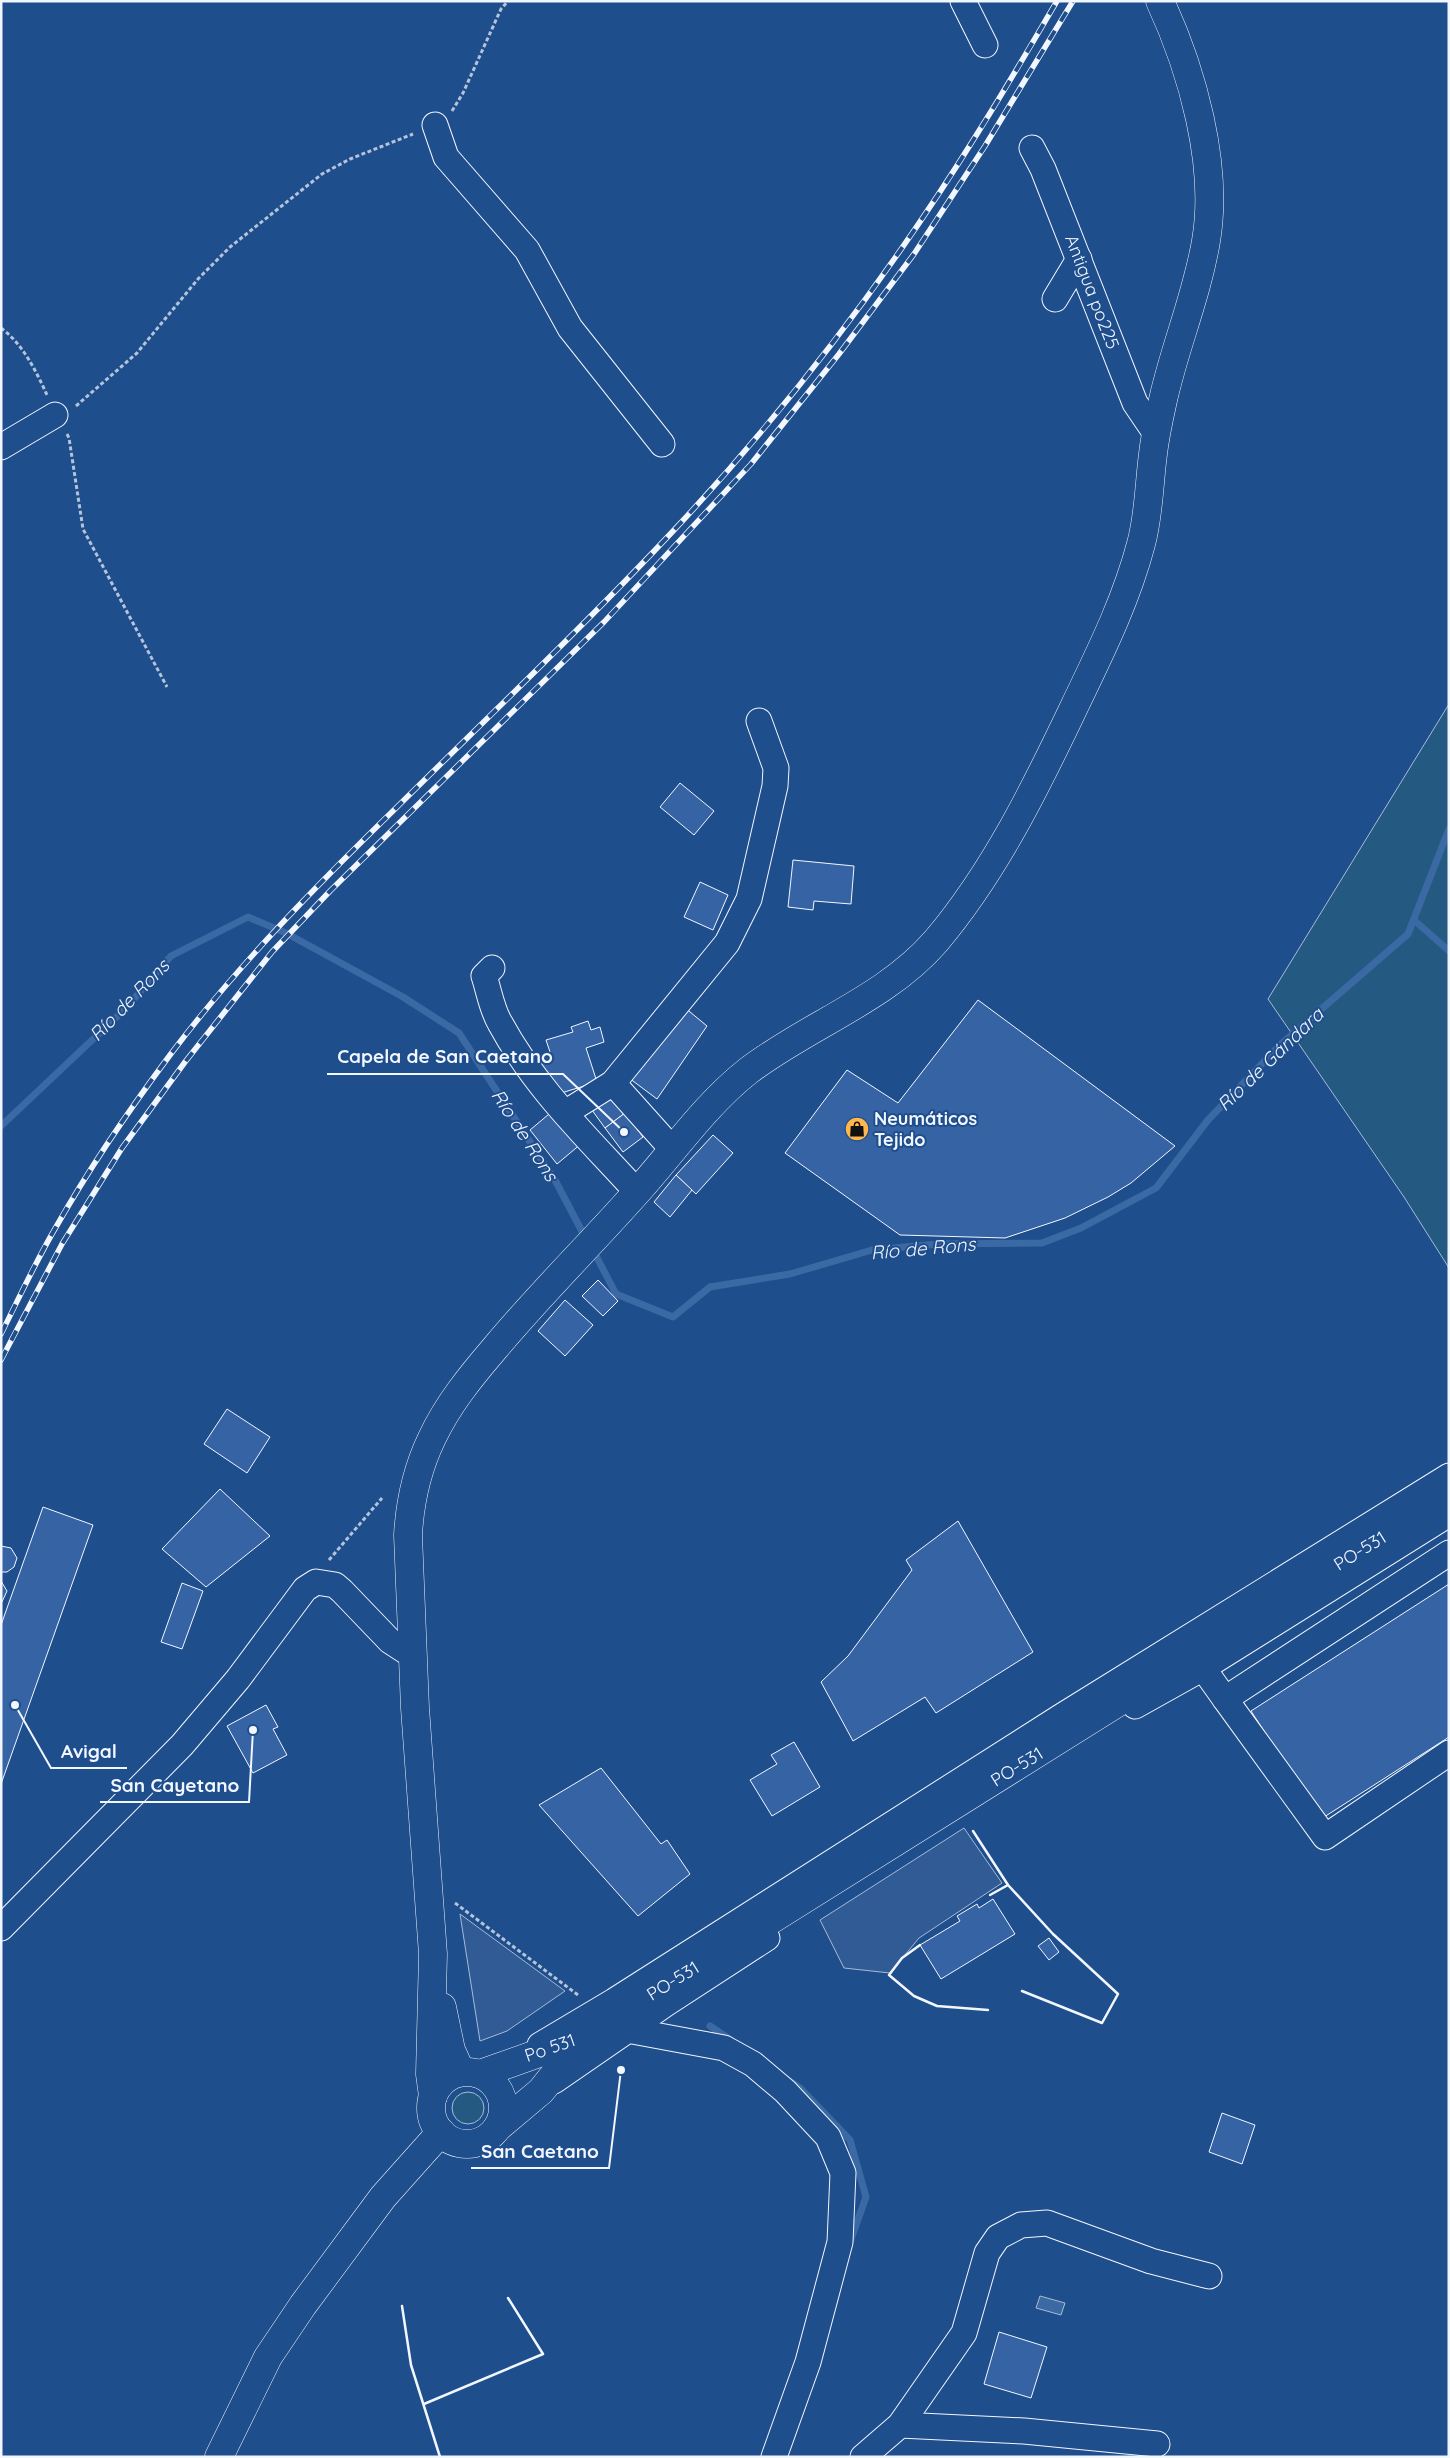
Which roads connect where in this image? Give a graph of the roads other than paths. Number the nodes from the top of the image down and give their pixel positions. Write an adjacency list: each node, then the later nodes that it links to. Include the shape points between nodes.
1 (962, 1): 3 (street)
2 (1160, 1): 9 (main road, via 1191,78 1208,169 1209,217 1202,262 1169,375)
3 (985, 45)
4 (435, 126): 10 (street, via 446,156 527,250 570,328)
5 (1032, 148): 6 (street, Antigua po225)
6 (1079, 259): 7 (street); 9 (street, Antigua po225, via 1135,403)
7 (1055, 299)
8 (55, 415): 11 (street)
9 (1156, 434): 16 (main road, via 1148,516 1124,599 1051,756 973,892 932,946 913,964 880,990 826,1020 750,1070 706,1111)
10 (662, 444)
11 (1, 447)
12 (759, 721): 14 (street, via 776,768 775,786 748,899 727,943)
13 (492, 968): 15 (street, via 484,976 499,1022 546,1094)
14 (613, 1083): 15 (street); 16 (street)
15 (565, 1113): 17 (street)
16 (673, 1150): 17 (main road)
17 (637, 1192): 21 (main road, via 513,1326 457,1394 428,1445 409,1507)
18 (1449, 1476): 29 (street, PO-531)
19 (1447, 1515): 22 (street, PO-531); 28 (main road, PO-531)
20 (1449, 1553): 23 (street)
21 (413, 1656): 25 (street, via 390,1640 335,1585 316,1582 306,1590 182,1745); 26 (main road)
22 (1203, 1668): 23 (street); 27 (street, PO-531, via 1101,1724)
23 (1225, 1699): 24 (street, via 1325,1837)
24 (1449, 1753)
25 (1, 1928)
26 (434, 1967): 30 (main road, via 451,2050); 32 (main road, via 430,2074)
27 (627, 2030): 31 (street, PO-531); 39 (street, via 724,2048 753,2064 785,2091 828,2137 843,2173 840,2242 808,2362)
28 (584, 2037): 29 (main road, Po 531); 31 (main road, Po 531)
29 (514, 2061): 30 (main road, Po 531)
30 (471, 2073): 32 (main road, via 447,2078); 33 (main road, via 496,2085 502,2097 503,2116)
31 (541, 2091): 33 (main road, PO-531)
32 (433, 2096): 34 (main road, via 432,2115)
33 (497, 2128): 34 (main road, via 472,2144 457,2142)
34 (441, 2132): 38 (main road, via 383,2197 303,2305 268,2357)
35 (1209, 2276): 36 (street, via 1151,2261 1047,2223 1021,2225 998,2237 987,2252 964,2333)
36 (900, 2425): 37 (street, via 1024,2431); 40 (street)
37 (1157, 2444)
38 (219, 2457)
39 (774, 2457)
40 (863, 2457)

